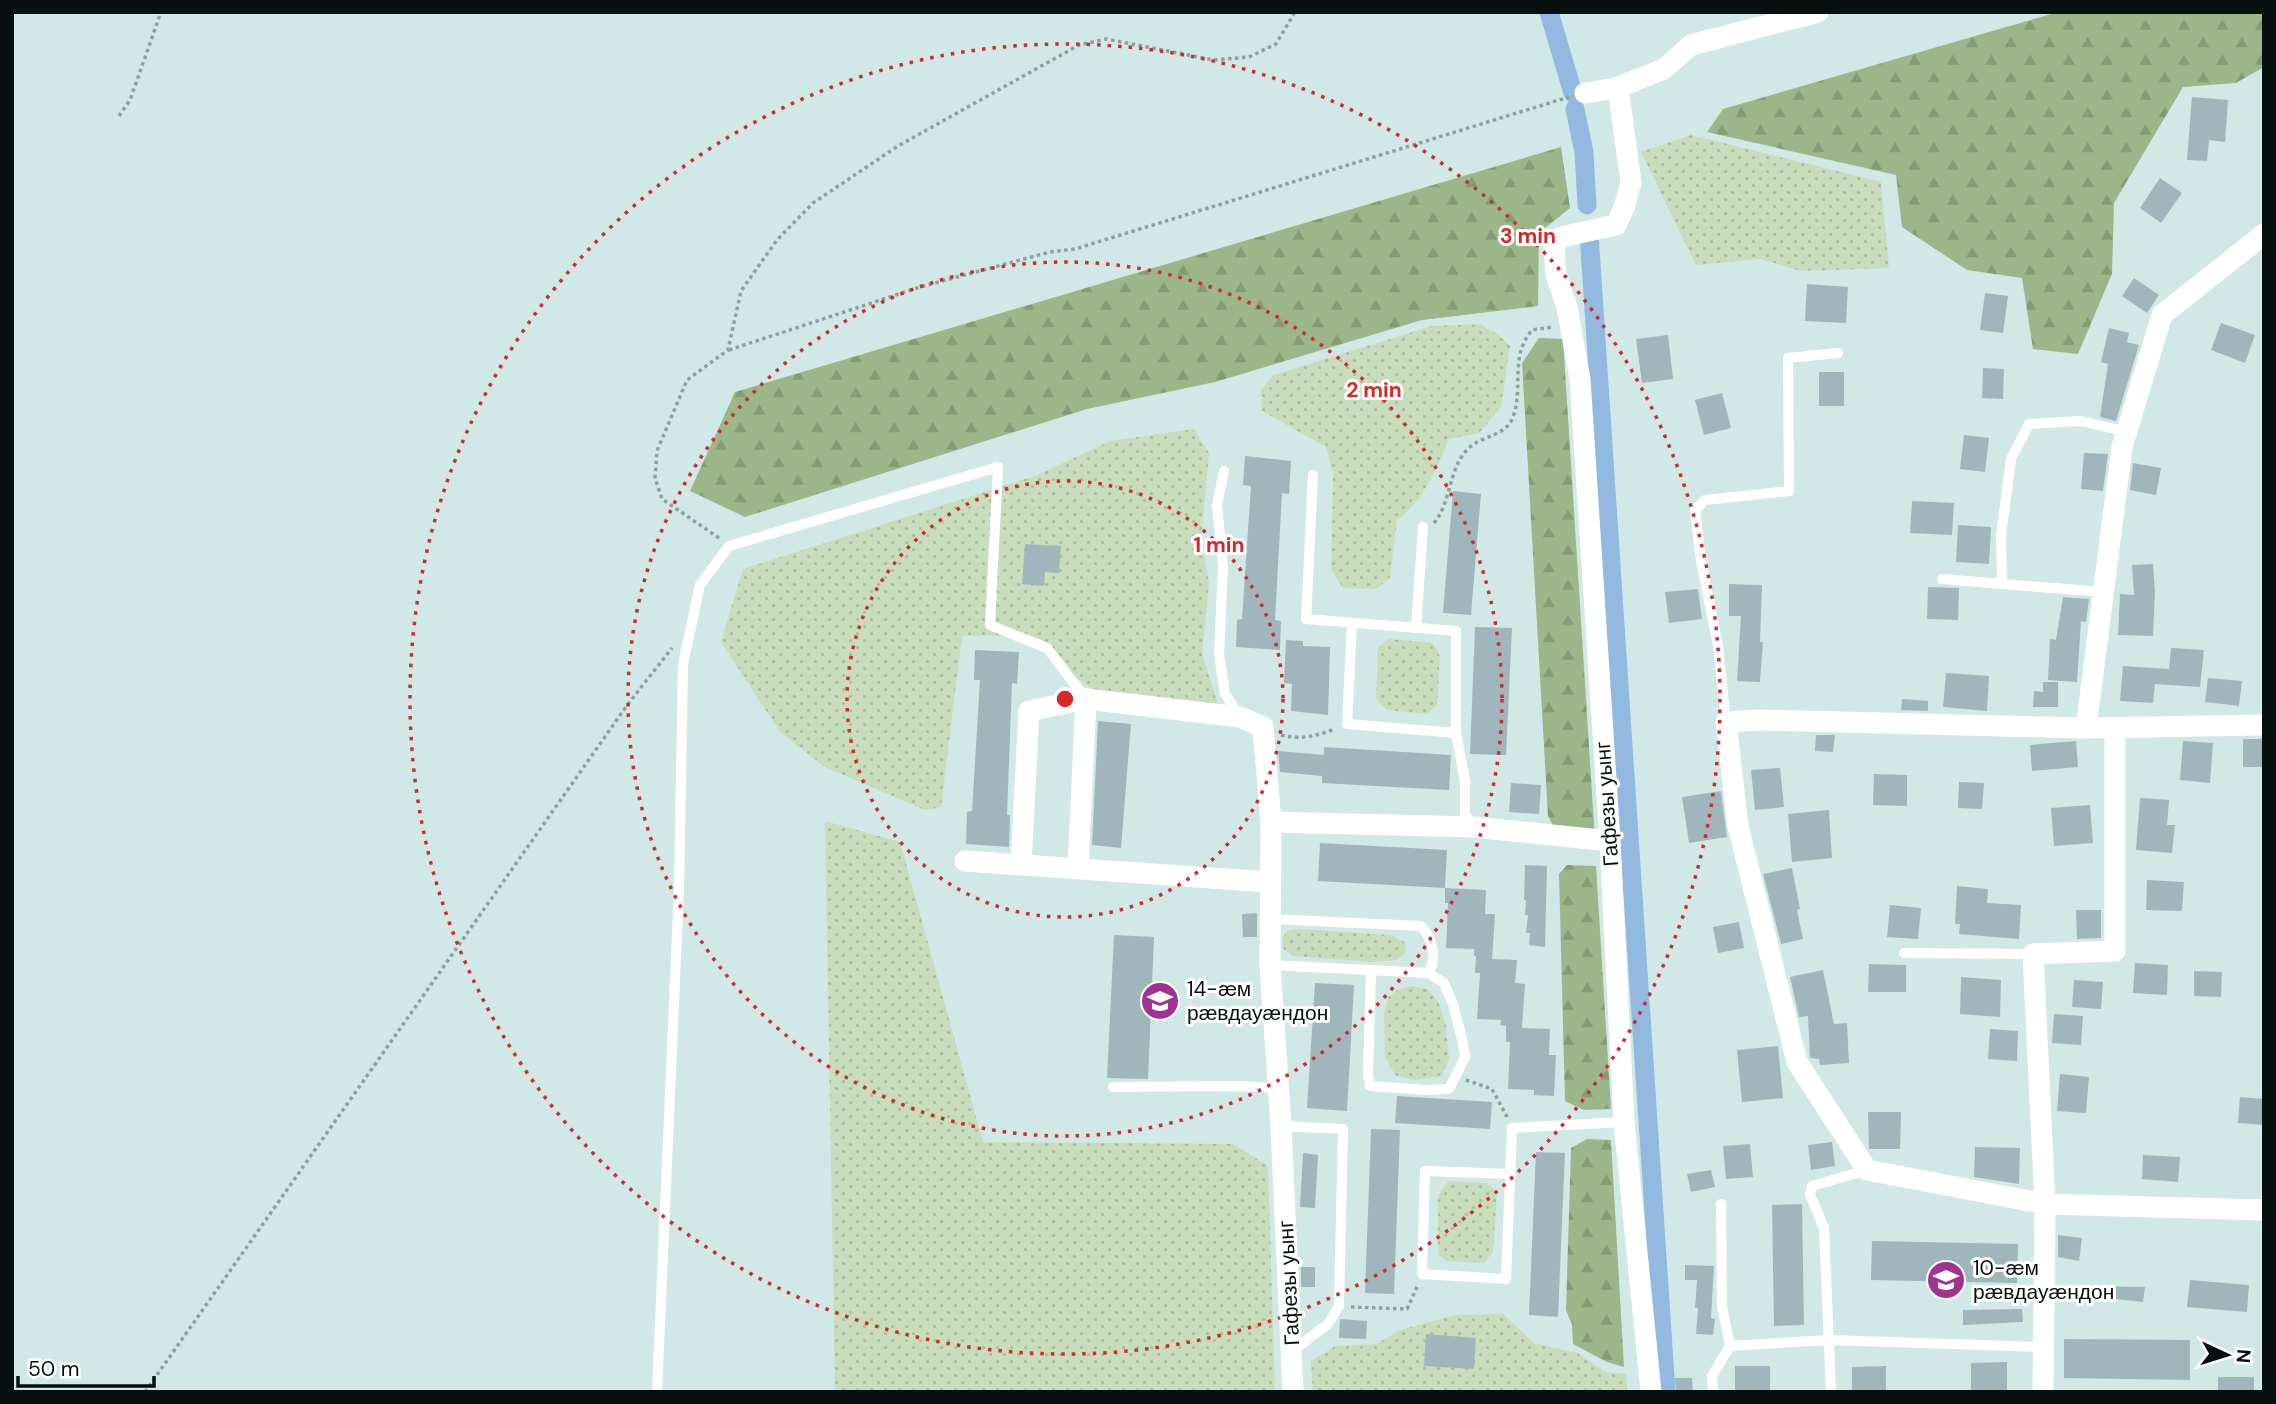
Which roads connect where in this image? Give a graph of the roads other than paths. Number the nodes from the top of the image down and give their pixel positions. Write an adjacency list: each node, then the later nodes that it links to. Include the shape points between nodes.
1 (1818, 12): 2 (street, via 1691,45 1664,69)
2 (1616, 88): 3 (street); 24 (street, Гафезы уынг, via 1631,182 1624,208 1616,225 1560,237 1554,246 1556,275 1567,307 1580,379)
3 (1585, 93)
4 (2264, 234): 6 (street, via 2162,314)
5 (1838, 353): 17 (lane, via 1788,358 1788,491 1705,500 1695,510)
6 (2127, 432): 11 (lane, via 2081,421 2029,424 2011,459 2001,536); 12 (street)
7 (1224, 471): 16 (lane, via 1217,505 1223,567 1219,654 1225,694)
8 (1314, 475): 13 (lane, via 1306,619)
9 (1423, 527): 14 (lane)
10 (1942, 579): 11 (lane)
11 (2002, 584): 12 (lane)
12 (2103, 592): 19 (street)
13 (1352, 623): 14 (lane); 21 (lane, via 1348,724)
14 (1416, 628): 21 (lane, via 1456,631)
15 (1086, 698): 16 (street); 26 (street, via 1029,710); 27 (street); 48 (lane, via 1047,648 990,625 998,467 729,545 700,585 683,664 679,888)
16 (1240, 717): 22 (street, Гафезы уынг, via 1262,727)
17 (1726, 722): 19 (street); 39 (street, via 1738,826 1797,1062)
18 (2264, 725): 20 (street)
19 (2085, 728): 20 (street)
20 (2115, 728): 31 (street, via 2115,951)
21 (1456, 733): 23 (lane, via 1465,781 1465,814)
22 (1271, 822): 23 (street); 28 (street, Гафезы уынг)
23 (1474, 827): 24 (street)
24 (1610, 841): 37 (street, Гафезы уынг)
25 (965, 861): 26 (street)
26 (1021, 864): 27 (street)
27 (1078, 868): 28 (street)
28 (1269, 882): 29 (street, Гафезы уынг)
29 (1270, 919): 32 (street, Гафезы уынг); 34 (lane, via 1421,926 1433,955)
30 (1904, 953): 31 (lane)
31 (2033, 954): 42 (street)
32 (1270, 965): 33 (lane); 36 (street, Гафезы уынг)
33 (1371, 970): 34 (lane); 34 (lane, via 1370,1086 1449,1089 1465,1057 1444,983)
34 (1429, 974)
35 (1113, 1087): 36 (lane)
36 (1279, 1088): 38 (street, Гафезы уынг)
37 (1624, 1122): 40 (lane, via 1513,1128); 50 (street, Гафезы уынг)
38 (1281, 1126): 47 (street, Гафезы уынг); 47 (lane, via 1343,1129 1339,1306 1328,1324)
39 (1867, 1170): 42 (street); 44 (lane, via 1812,1186 1810,1195 1824,1228)
40 (1511, 1174): 40 (lane, via 1506,1279 1422,1274 1425,1171)
41 (1721, 1204): 45 (lane, via 1722,1306)
42 (2045, 1204): 43 (street); 46 (street)
43 (2264, 1210)
44 (1829, 1340): 45 (lane); 46 (lane); 52 (lane)
45 (1730, 1346): 51 (lane, via 1712,1376)
46 (2043, 1347): 53 (street)
47 (1292, 1351): 49 (street, Гафезы уынг)
48 (657, 1392)
49 (1293, 1392)
50 (1651, 1392)
51 (1713, 1392)
52 (1831, 1392)
53 (2043, 1392)

